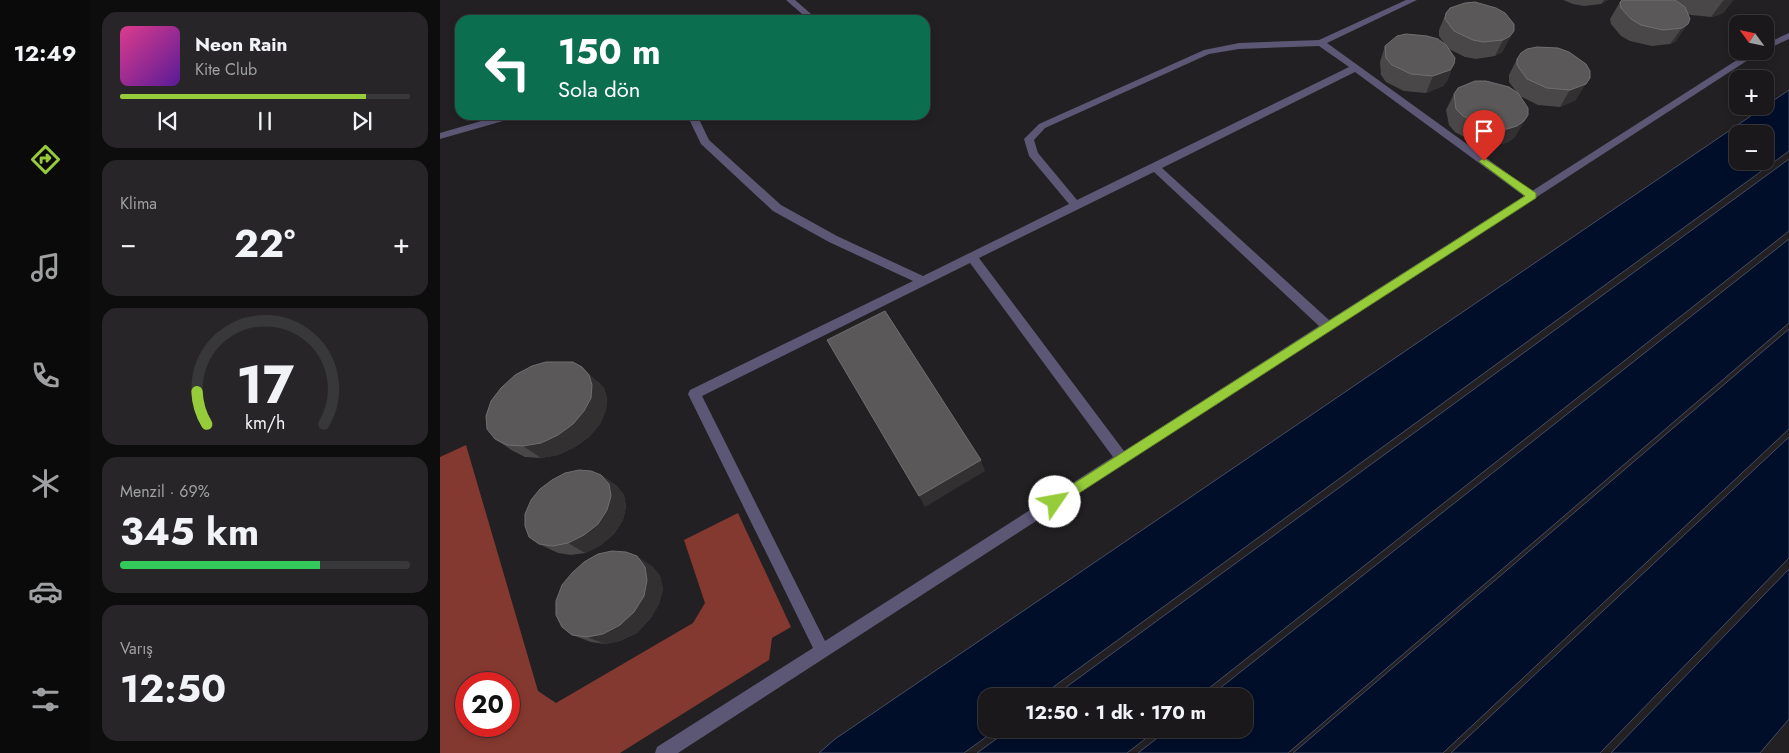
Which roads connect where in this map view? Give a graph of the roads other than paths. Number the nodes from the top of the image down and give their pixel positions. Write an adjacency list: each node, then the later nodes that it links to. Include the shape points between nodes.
1 (790, 0): 3 (lane)
2 (1413, 0): 5 (lane)
3 (808, 15)
4 (1789, 36): 6 (lane)
5 (1321, 43): 8 (lane); 14 (lane, via 1239,46 1207,52 1042,126 1029,139 1033,154)
6 (1774, 43)
7 (1744, 60): 13 (lane)
8 (1355, 68): 12 (lane); 13 (lane)
9 (496, 120): 11 (lane)
10 (694, 120): 16 (lane, via 705,142 777,208 833,239)
11 (440, 136)
12 (1155, 167): 14 (lane); 17 (lane)
13 (1532, 196): 17 (lane)
14 (1076, 206): 15 (lane)
15 (972, 257): 16 (lane); 18 (lane)
16 (924, 281): 19 (lane, via 694,394)
17 (1328, 327): 18 (lane)
18 (1122, 459): 19 (lane)
19 (822, 651): 20 (lane)
20 (663, 753)

